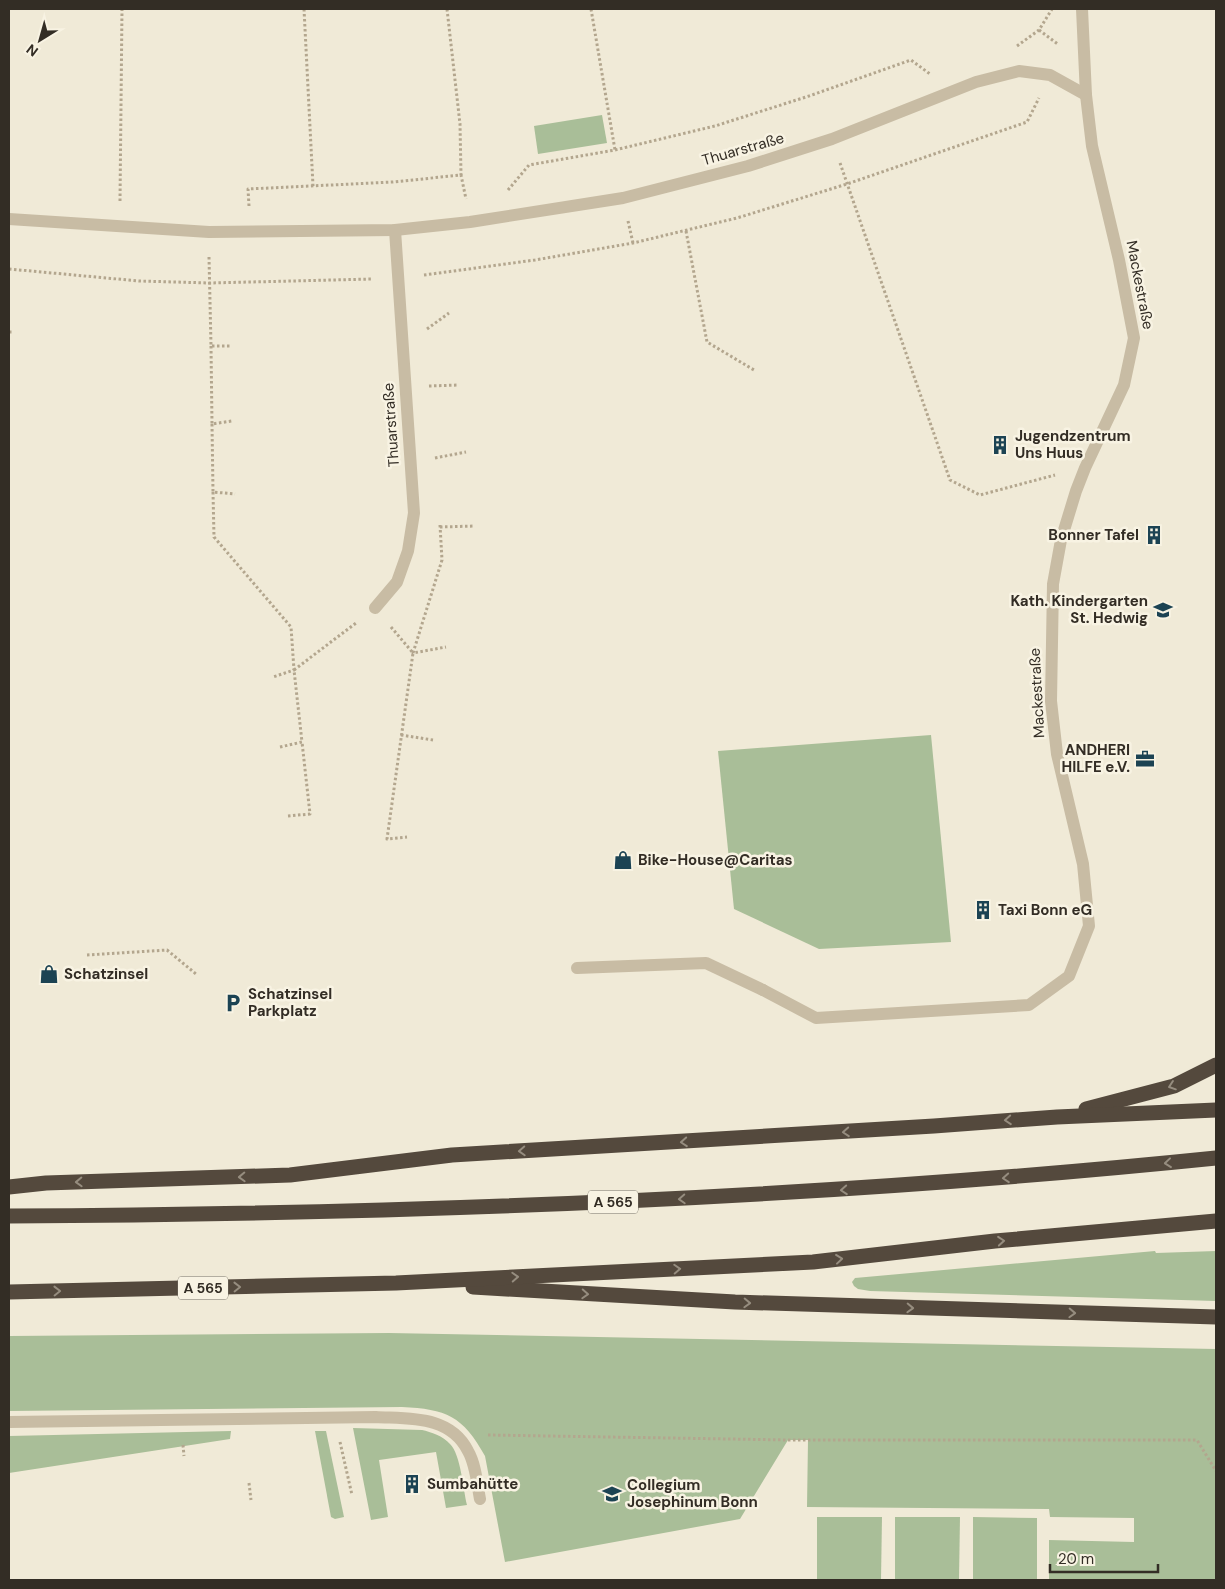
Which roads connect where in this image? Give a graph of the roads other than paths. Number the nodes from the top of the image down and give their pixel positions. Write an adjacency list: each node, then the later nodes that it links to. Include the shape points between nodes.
1 (1082, 9): 2 (street, Mackestraße)
2 (1086, 95): 4 (street, Thuarstraße, via 1050,75 1019,71 976,82 832,139 748,166 623,198 470,222); 6 (street, Mackestraße, via 1092,146 1134,338 1124,385 1076,491 1061,540 1053,584 1051,701 1057,754 1083,864 1089,926 1069,976 1029,1005 816,1018 706,963)
3 (9, 219): 4 (street, Thuarstraße, via 209,232)
4 (395, 230): 5 (street, Thuarstraße, via 414,513 408,551 397,582)
5 (375, 608)
6 (577, 968)
7 (1216, 1065): 9 (highway, one-way to 9, via 1174,1086)
8 (1216, 1110): 9 (highway)
9 (1057, 1117): 11 (highway, one-way to 11, via 452,1156 290,1175)
10 (1216, 1158): 12 (highway, A 565, one-way to 12, via 1019,1177 664,1200 370,1210)
11 (9, 1187)
12 (9, 1216)
13 (1216, 1221): 14 (highway, A 565, one-way to 13, via 813,1262)
14 (396, 1283): 15 (highway, A 565, one-way to 14); 16 (highway, one-way to 16, via 735,1302)
15 (9, 1292)
16 (1216, 1317)
17 (9, 1422): 18 (street, via 428,1420 443,1425 463,1443 472,1459)
18 (480, 1500)

